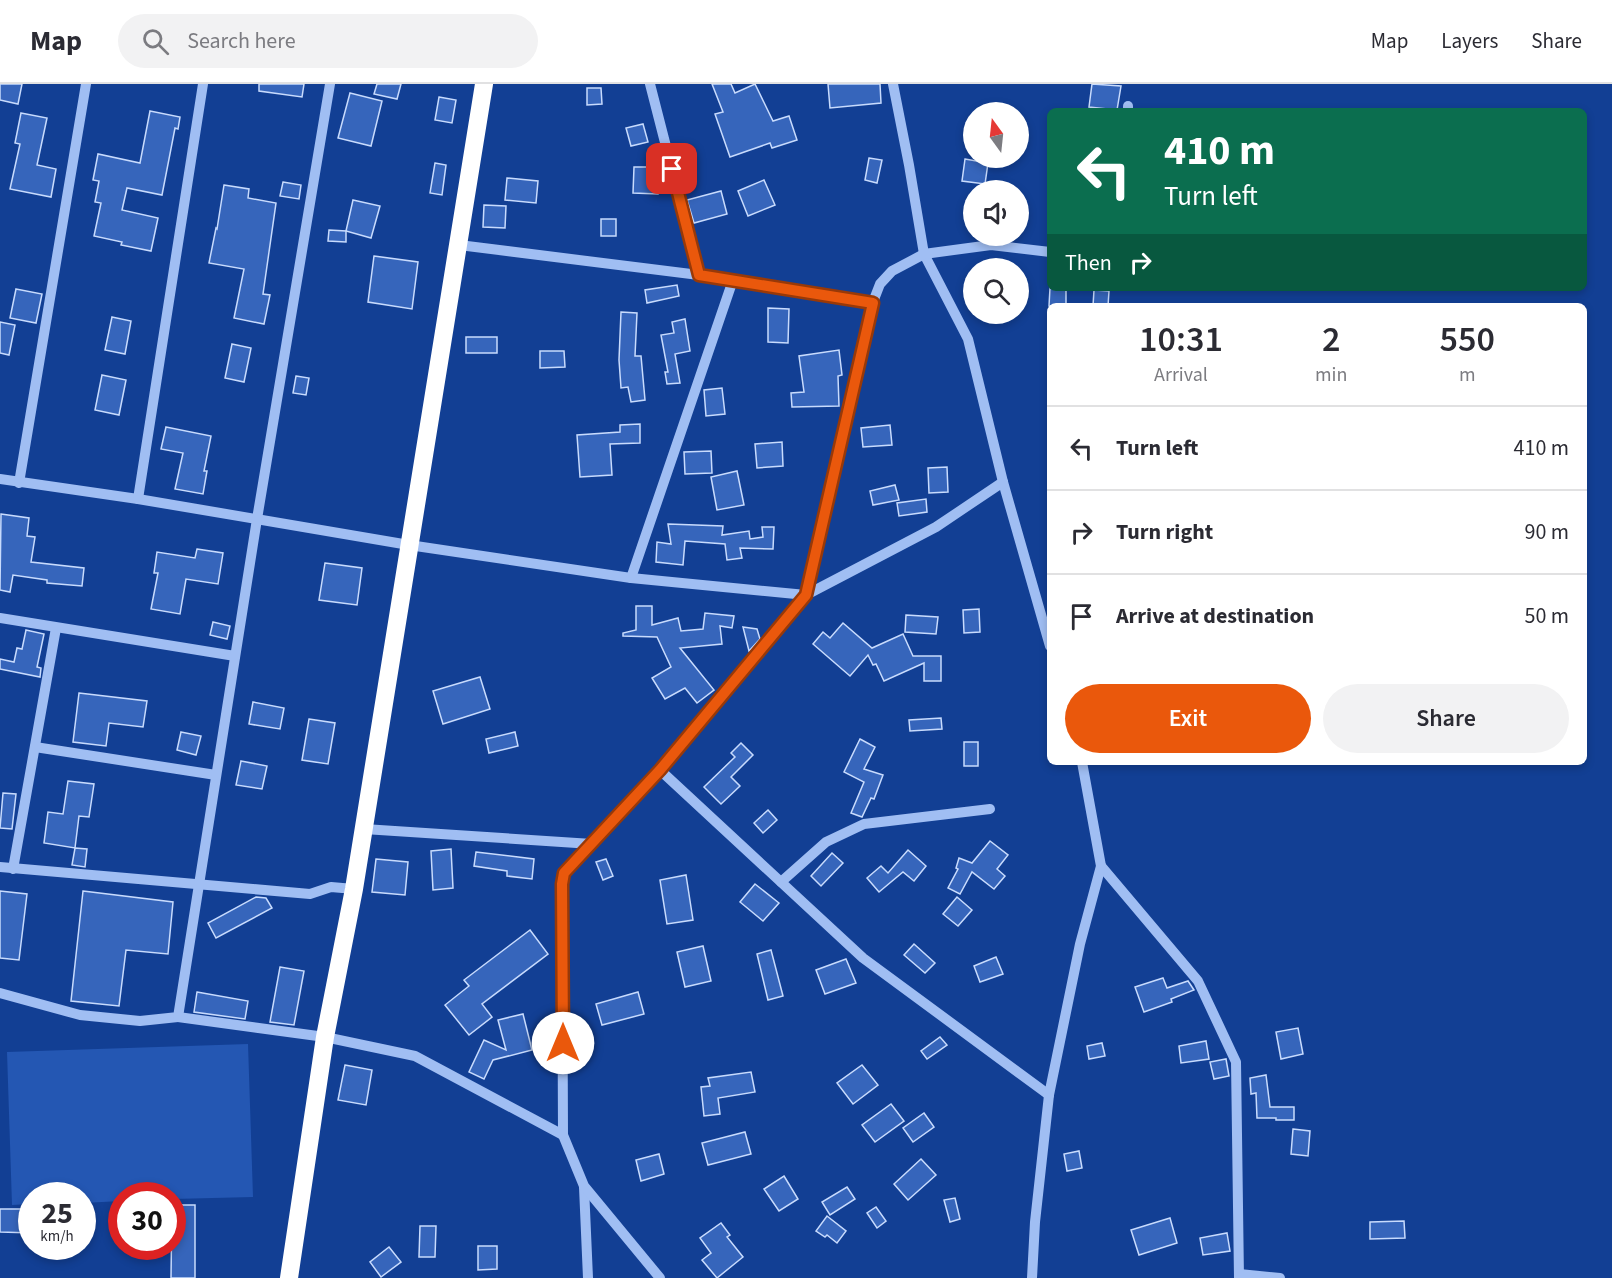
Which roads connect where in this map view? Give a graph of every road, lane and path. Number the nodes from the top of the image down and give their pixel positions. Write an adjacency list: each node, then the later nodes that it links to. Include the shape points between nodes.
1 (86, 84): 15 (street)
2 (203, 84): 16 (street)
3 (330, 84): 17 (street)
4 (484, 84): 7 (highway)
5 (650, 84): 10 (street)
6 (893, 84): 9 (street)
7 (459, 245): 10 (street); 18 (highway)
8 (1047, 252): 9 (street, via 991,245)
9 (924, 254): 12 (street, via 892,271 880,284); 14 (street, via 968,339)
10 (699, 275): 11 (street)
11 (733, 280): 12 (street); 19 (street)
12 (873, 303): 20 (street)
13 (0, 479): 15 (street)
14 (1003, 482): 20 (street, via 936,527); 23 (street)
15 (19, 483): 16 (street)
16 (138, 499): 17 (street)
17 (257, 519): 18 (street); 24 (street)
18 (409, 545): 19 (street); 30 (highway)
19 (631, 578): 20 (street)
20 (806, 595): 27 (street)
21 (0, 618): 22 (street)
22 (56, 628): 24 (street); 25 (street)
23 (1047, 636)
24 (235, 656): 28 (street)
25 (34, 747): 28 (street); 34 (street)
26 (1083, 765): 32 (street)
27 (660, 770): 31 (street); 35 (street)
28 (216, 775): 36 (street)
29 (990, 809): 35 (street, via 864,824 825,842)
30 (364, 829): 31 (street); 37 (highway)
31 (592, 844): 42 (street, via 564,873 562,884)
32 (1101, 866): 41 (street, via 1080,944); 44 (street, via 1198,981 1236,1062)
33 (0, 867): 34 (street)
34 (13, 869): 36 (street)
35 (781, 882): 41 (street, via 863,958)
36 (198, 884): 37 (street, via 310,894 331,887); 39 (street)
37 (354, 889): 40 (highway)
38 (0, 993): 39 (street, via 80,1015 140,1021)
39 (178, 1017): 40 (street)
40 (326, 1037): 42 (street, via 415,1056); 45 (highway)
41 (1049, 1095): 48 (street)
42 (563, 1135): 43 (street)
43 (584, 1186): 46 (street); 47 (street)
44 (1239, 1276): 49 (street)
45 (289, 1278)
46 (588, 1278)
47 (660, 1278)
48 (1032, 1278)
49 (1280, 1278)

